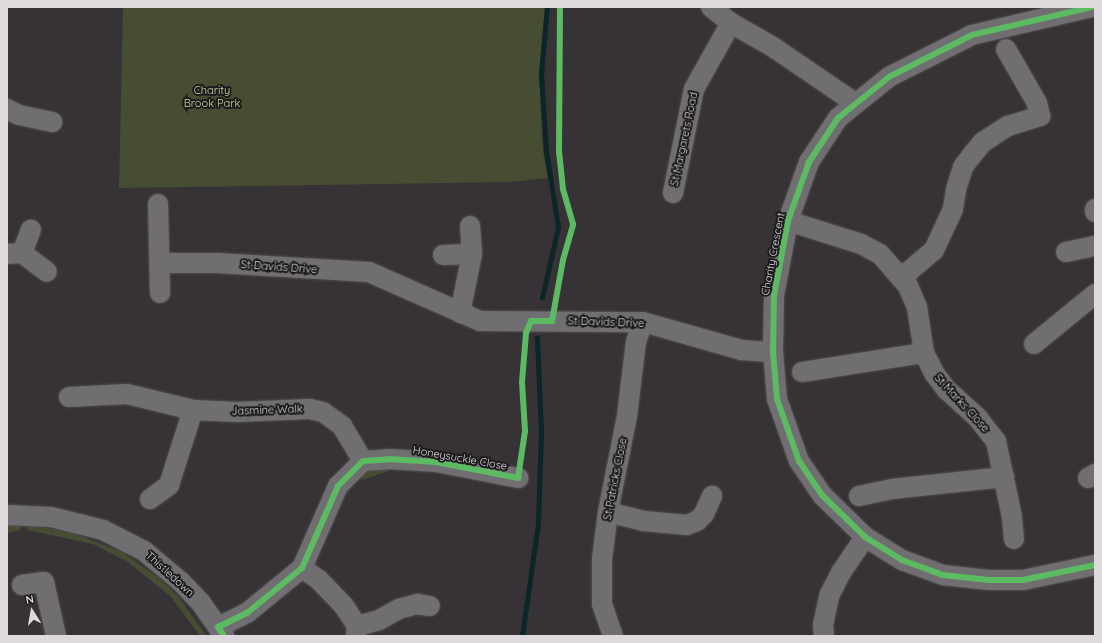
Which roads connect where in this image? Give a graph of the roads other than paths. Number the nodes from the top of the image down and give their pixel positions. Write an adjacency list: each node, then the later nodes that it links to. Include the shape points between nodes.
1 (711, 7): 4 (street)
2 (1092, 7): 3 (street, Charity Crescent)
3 (1049, 11): 6 (street, Charity Crescent, via 972,35 889,77)
4 (731, 23): 6 (street, via 773,47); 9 (street, St Margarets Road, via 694,89)
5 (1006, 49): 23 (street, via 1037,103 1040,116 1008,126 983,142 972,154 963,167 953,209 934,250)
6 (855, 103): 13 (street, Charity Crescent, via 838,118 809,162)
7 (7, 109): 8 (street, via 19,115)
8 (52, 122)
9 (673, 193)
10 (158, 204): 21 (street)
11 (1095, 209): 12 (street)
12 (1095, 212)
13 (788, 221): 23 (street, St Marks Close, via 861,244 880,254); 29 (street, Charity Crescent, via 774,296)
14 (470, 226): 19 (street)
15 (31, 230): 18 (street)
16 (1095, 246): 17 (street)
17 (1066, 252)
18 (14, 254): 22 (street)
19 (472, 254): 20 (street); 26 (street)
20 (443, 255)
21 (161, 263): 24 (street); 26 (street, St Davids Drive, via 217,263 369,272)
22 (47, 272)
23 (901, 278): 30 (street, St Marks Close, via 918,307)
24 (160, 293)
25 (1095, 294): 28 (street)
26 (460, 314): 27 (street, St Davids Drive, via 480,321)
27 (643, 322): 29 (street, St Davids Drive, via 741,350); 40 (street, St Patricks Close, via 636,342 627,416)
28 (1034, 344)
29 (772, 352): 42 (street, Charity Crescent, via 777,399 799,461 822,495)
30 (924, 353): 31 (street); 35 (street, St Marks Close, via 947,390 977,417 996,441)
31 (802, 372)
32 (69, 397): 33 (street, Jasmine Walk, via 128,394)
33 (193, 410): 34 (street, Jasmine Walk, via 237,412 310,409 322,412 342,426); 39 (street, via 169,485)
34 (363, 461): 36 (street, Honeysuckle Close, via 389,459 436,462); 45 (street, via 338,486)
35 (1004, 477): 38 (street, via 892,489); 43 (street, St Marks Close)
36 (518, 478)
37 (712, 496): 40 (street, via 704,514 697,521 687,525 644,521)
38 (859, 496)
39 (150, 499)
40 (608, 512): 51 (street, St Patricks Close, via 602,559 602,604)
41 (7, 515): 48 (street, Thistledown, via 51,517 103,530 138,548 180,581)
42 (865, 538): 44 (street, Charity Crescent, via 902,560 943,575 1023,580); 52 (street, via 842,571 829,596 823,624)
43 (1014, 539)
44 (1095, 565)
45 (302, 568): 48 (street); 49 (street, via 318,579 344,606)
46 (22, 585): 50 (street, via 44,582)
47 (430, 606): 49 (street, via 417,604 399,609)
48 (221, 631)
49 (356, 631)
50 (56, 636)
51 (613, 636)
52 (824, 636)

